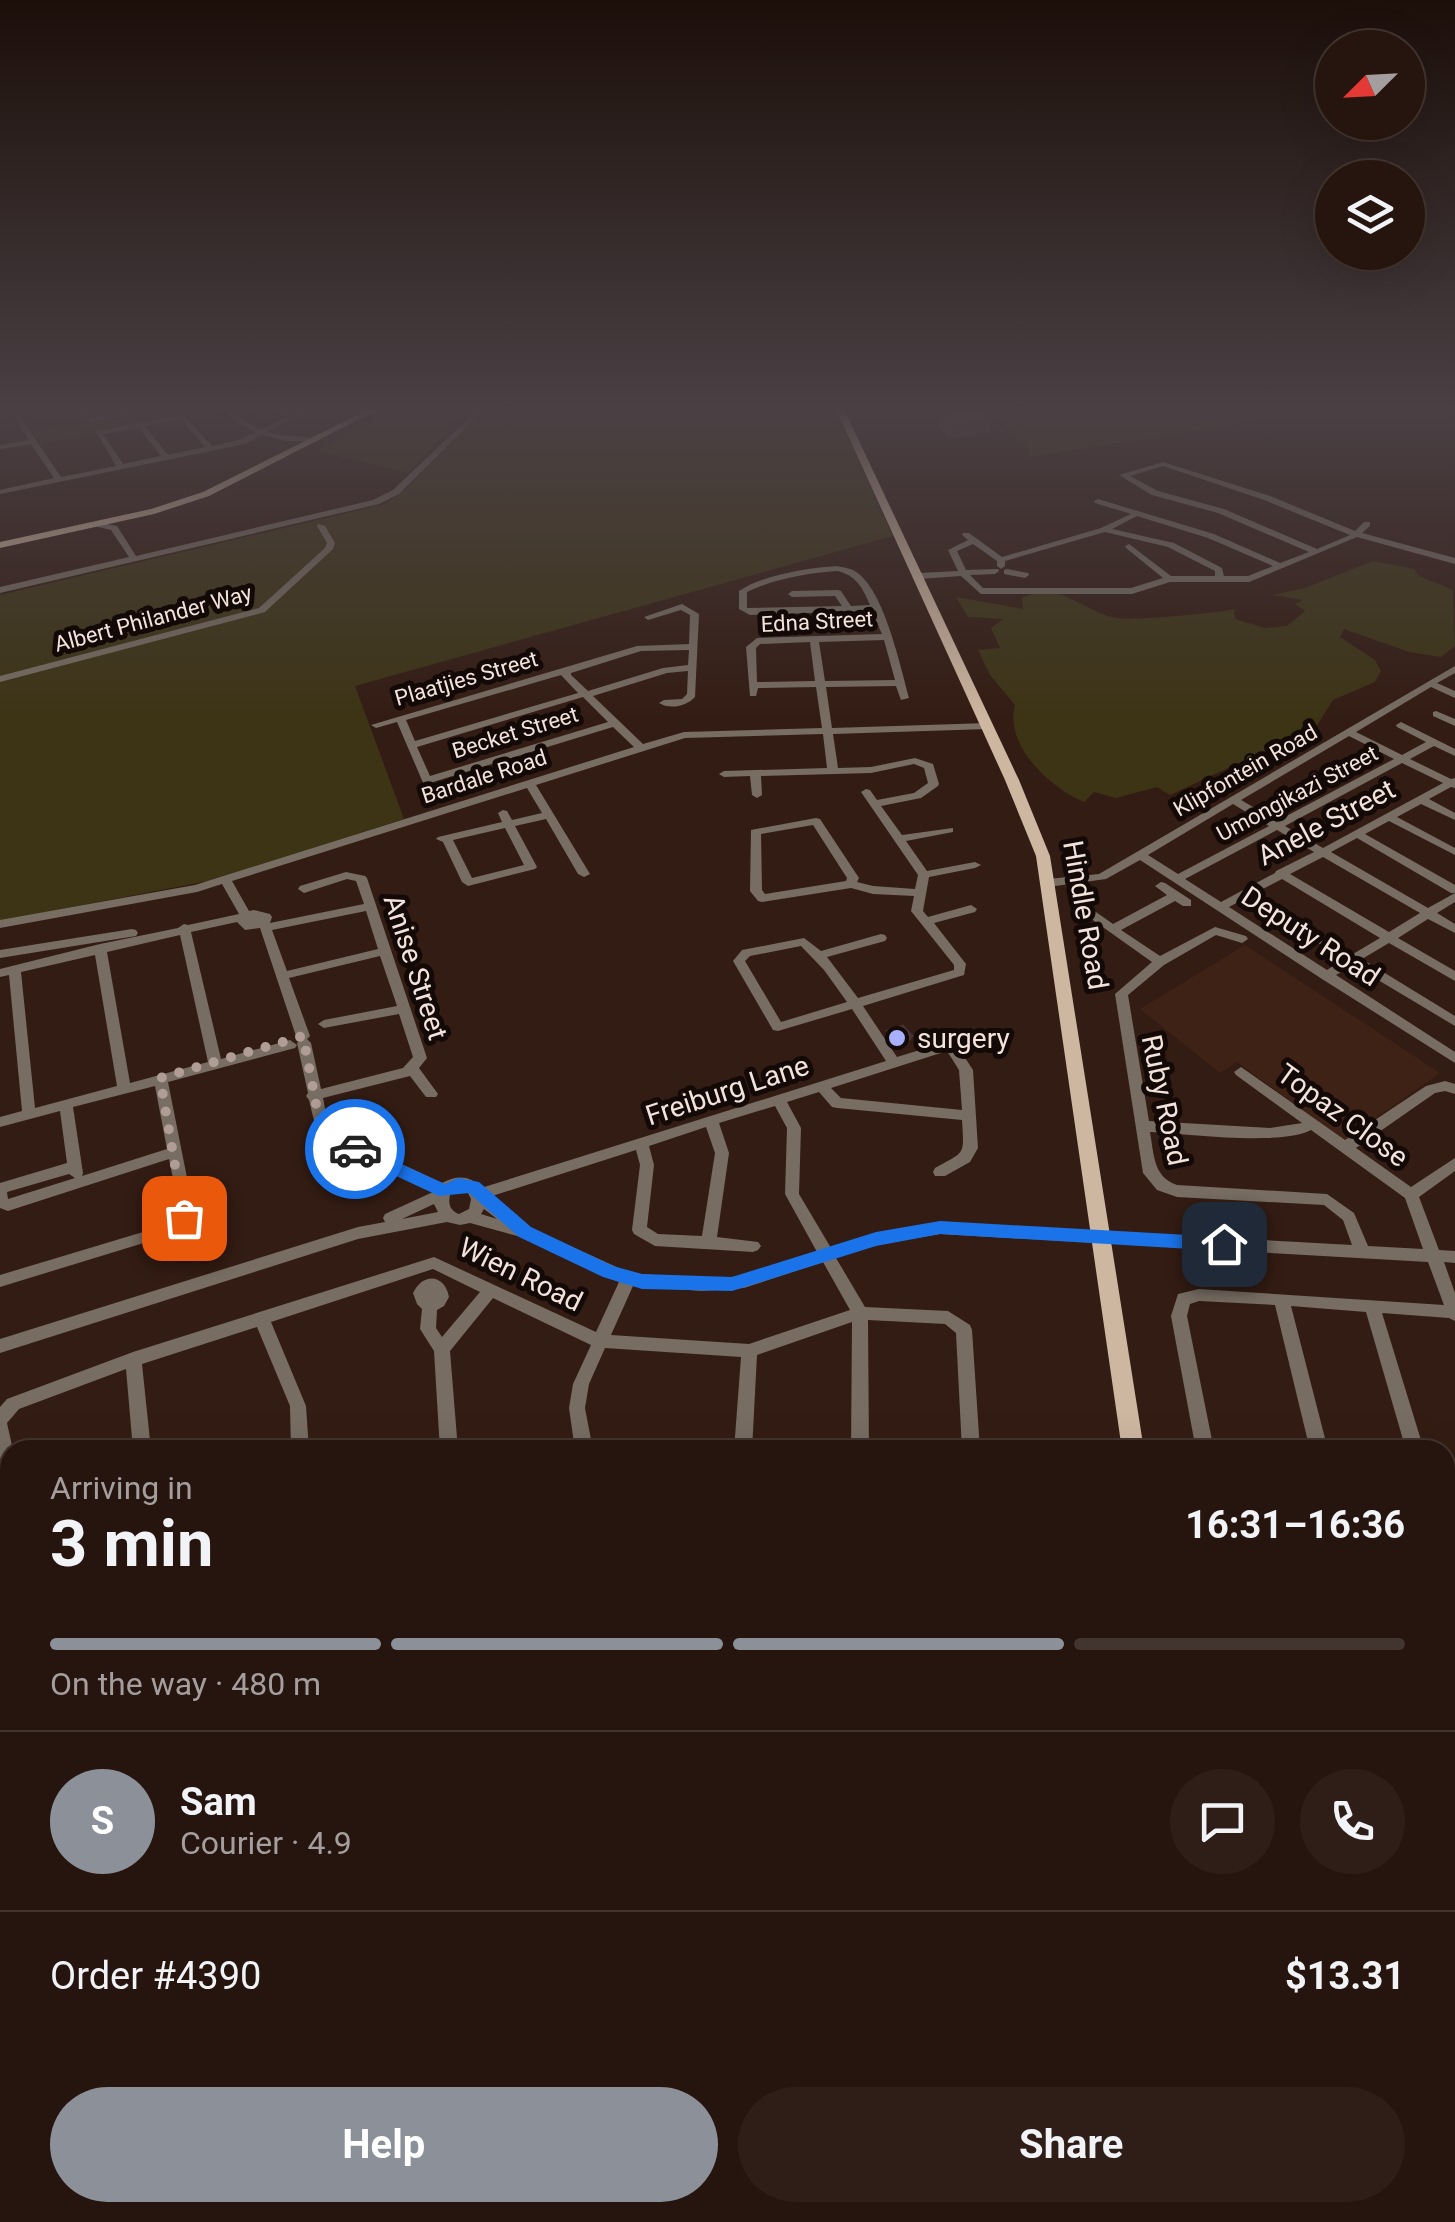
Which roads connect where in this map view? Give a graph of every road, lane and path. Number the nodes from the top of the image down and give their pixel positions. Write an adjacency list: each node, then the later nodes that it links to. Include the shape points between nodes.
1 (139, 511): 18 (main road)
2 (157, 511): 9 (main road)
3 (339, 511): 24 (street)
4 (889, 511): 30 (main road, Hindle Road)
5 (1124, 511): 8 (street)
6 (1227, 511): 14 (street); 22 (street)
7 (1298, 511): 16 (street)
8 (1134, 515): 12 (street); 13 (street)
9 (117, 524): 18 (main road); 24 (street)
10 (1368, 524): 16 (street)
11 (321, 526): 44 (street, Albert Philander Way, via 330,547 262,610)
12 (1175, 526): 14 (street); 15 (street)
13 (1110, 527): 19 (street); 26 (street)
14 (1195, 531): 17 (street)
15 (1158, 533)
16 (1356, 534): 22 (street); 25 (street)
17 (1215, 538): 19 (street); 21 (street)
18 (0, 543)
19 (1168, 544): 32 (street, via 1219,570)
20 (1128, 546): 31 (street)
21 (1246, 552): 23 (street); 27 (street)
22 (1316, 552): 27 (street)
23 (1235, 556)
24 (134, 559): 33 (street)
25 (1455, 561)
26 (1001, 567): 28 (street); 28 (street, via 970,537 952,548); 29 (street)
27 (1280, 567): 32 (street, via 1249,579)
28 (964, 574): 30 (street); 31 (street, via 974,588 998,593 1132,592)
29 (1024, 574)
30 (919, 576): 58 (main road, Hindle Road)
31 (1169, 579): 32 (street)
32 (1220, 579)
33 (1, 590)
34 (792, 594): 36 (street, via 838,593)
35 (874, 608): 36 (street); 36 (street, via 861,578 836,566 743,591 750,612); 38 (street)
36 (849, 610)
37 (648, 617): 40 (street, via 691,608)
38 (888, 637): 39 (street, Edna Street); 46 (street, Edna Street)
39 (814, 640): 45 (street); 45 (street, Edna Street, via 754,642 753,689)
40 (692, 647): 41 (street); 42 (street, Plaatjies Street, via 640,648)
41 (692, 668): 48 (street); 51 (street, via 691,698)
42 (570, 669): 48 (street, via 566,676); 53 (street, Plaatjies Street)
43 (1455, 669): 47 (street, Klipfontein Road)
44 (0, 679)
45 (821, 683): 46 (street); 59 (street)
46 (900, 683): 50 (street, Edna Street)
47 (1432, 684): 49 (street); 60 (street, Klipfontein Road)
48 (585, 694): 54 (street); 62 (street)
49 (1455, 695)
50 (904, 698)
51 (664, 703)
52 (1436, 714): 55 (street)
53 (400, 718): 56 (street, Plaatjies Street); 62 (street)
54 (615, 723): 62 (street, Becket Street, via 428,783); 63 (street)
55 (1455, 724)
56 (376, 725)
57 (1401, 725): 61 (street)
58 (988, 726): 59 (street, Bardale Road); 95 (main road, Hindle Road, via 1036,834)
59 (827, 730): 63 (street, Bardale Road, via 706,732); 66 (street)
60 (1349, 732): 65 (street); 75 (street, Klipfontein Road)
61 (1434, 742): 64 (street); 65 (street, Umongikazi Street)
62 (412, 745)
63 (640, 747): 70 (street, Bardale Road)
64 (1455, 753)
65 (1404, 760): 71 (street); 82 (street, Umongikazi Street)
66 (833, 771): 67 (street); 77 (street, via 915,761 929,766 932,788)
67 (805, 772): 68 (street); 72 (street)
68 (756, 773): 69 (street); 74 (street)
69 (724, 774)
70 (529, 782): 78 (street); 94 (street, Bardale Road)
71 (1454, 783): 76 (street, Anele Street)
72 (807, 787)
73 (866, 792): 77 (street)
74 (757, 795)
75 (1233, 800): 82 (street); 88 (street, Klipfontein Road)
76 (1422, 800): 79 (street, Anele Street); 80 (street)
77 (875, 804): 85 (street)
78 (548, 814): 81 (street); 91 (street)
79 (1390, 817): 84 (street, Anele Street); 86 (street)
80 (1455, 817)
81 (506, 818): 81 (street, via 531,867 472,883 444,839)
82 (1278, 826): 87 (street); 93 (street, Umongikazi Street)
83 (949, 830): 85 (street)
84 (1358, 834): 87 (street, Anele Street); 101 (street)
85 (899, 839): 92 (street)
86 (1455, 852)
87 (1323, 853): 90 (street, Anele Street); 107 (street)
88 (1140, 856): 93 (street, Deputy Road); 95 (street, Klipfontein Road, via 1090,880)
89 (975, 865): 92 (street)
90 (1280, 873): 100 (street, Anele Street); 116 (street)
91 (584, 874)
92 (924, 875): 99 (street)
93 (1178, 878): 103 (street, Deputy Road)
94 (226, 880): 106 (street); 109 (street, Bardale Road)
95 (1048, 883): 168 (main road, Hindle Road)
96 (851, 884): 96 (street, via 762,898 756,891 755,832 816,822); 99 (street)
97 (1161, 886): 112 (street, via 1181,899)
98 (304, 889): 102 (street, Anise Street, via 356,874)
99 (919, 893): 108 (street, via 917,909)
100 (1246, 893): 103 (street, Anele Street); 122 (street)
101 (1455, 894): 107 (street)
102 (370, 906): 110 (street); 119 (street, Anise Street)
103 (1220, 907): 126 (street, Deputy Road)
104 (971, 908): 108 (street)
105 (1082, 908): 112 (street)
106 (247, 914): 110 (street, via 245,926); 111 (street)
107 (1428, 914): 113 (street); 116 (street)
108 (925, 922): 128 (street, via 960,972)
109 (0, 924)
110 (265, 925): 125 (street)
111 (184, 928): 114 (street); 136 (street)
112 (1113, 929): 123 (street)
113 (1455, 929)
114 (144, 938): 118 (street); 120 (street, via 123,933)
115 (880, 938): 121 (street)
116 (1388, 938): 122 (street); 127 (street)
117 (1242, 939): 123 (street, Ruby Road, via 1215,931)
118 (100, 948): 124 (street); 143 (street)
119 (384, 951): 125 (street); 129 (street, Anise Street)
120 (0, 954)
121 (817, 956): 128 (street); 128 (street, via 797,942 746,953 739,961 778,1027)
122 (1354, 958): 126 (street); 130 (street)
123 (1160, 962): 153 (street, Ruby Road, via 1126,986 1119,1004)
124 (8, 971): 149 (street)
125 (282, 976): 133 (street)
126 (1326, 976): 135 (street, Deputy Road)
127 (1455, 978)
128 (854, 1008): 137 (street)
129 (404, 1009): 131 (street); 139 (street, Anise Street, via 420,1056)
130 (1455, 1022)
131 (324, 1024)
132 (988, 1033): 134 (street, Freiburg Lane)
133 (296, 1041): 136 (street); 138 (street)
134 (950, 1045): 137 (street, Freiburg Lane); 150 (street, via 966,1070)
135 (1455, 1058)
136 (215, 1063): 141 (street)
137 (894, 1063): 142 (street, Freiburg Lane)
138 (307, 1067): 146 (street)
139 (412, 1069): 145 (street, Anise Street); 146 (street, Anise Street)
140 (1241, 1072): 156 (street, Topaz Close)
141 (160, 1078): 143 (street); 157 (street)
142 (822, 1086): 147 (street, Freiburg Lane); 150 (street, via 838,1102)
143 (124, 1088): 148 (street)
144 (1450, 1088): 156 (street, via 1431,1088)
145 (431, 1094)
146 (313, 1096): 162 (street, via 323,1133)
147 (779, 1100): 151 (street, Freiburg Lane); 172 (street, via 793,1125 792,1194)
148 (66, 1104): 149 (street); 160 (street)
149 (29, 1114): 152 (street)
150 (970, 1116): 159 (street, via 968,1153)
151 (712, 1121): 155 (street, Freiburg Lane); 169 (street, via 722,1154)
152 (0, 1122)
153 (1142, 1126): 154 (street, via 1270,1133); 171 (street, Ruby Road, via 1150,1173 1162,1186 1328,1200 1349,1217)
154 (1305, 1128)
155 (641, 1143): 164 (street, Freiburg Lane); 169 (street, via 648,1160 640,1232 655,1240)
156 (1346, 1147): 163 (street, Topaz Close)
157 (174, 1152): 160 (street); 176 (street, via 186,1208 176,1225)
158 (1455, 1163): 163 (street)
159 (940, 1172)
160 (76, 1173): 161 (street, via 62,1189 7,1206)
161 (0, 1190)
162 (444, 1192): 164 (street, via 464,1184); 165 (street, via 439,1206); 167 (street)
163 (1412, 1195): 173 (street, Topaz Close)
164 (481, 1196): 165 (street, via 477,1209); 166 (street)
165 (457, 1216): 166 (street); 167 (street)
166 (525, 1232): 175 (street)
167 (358, 1233): 185 (street)
168 (1102, 1239): 171 (street); 172 (street, via 940,1228 896,1233); 197 (main road, Hindle Road)
169 (709, 1242): 170 (street)
170 (752, 1246)
171 (1362, 1252): 173 (street)
172 (828, 1255): 175 (street, via 721,1286); 181 (street)
173 (1434, 1256): 174 (street); 182 (street, Topaz Close)
174 (1455, 1257)
175 (628, 1279): 184 (street)
176 (0, 1281)
177 (491, 1290): 183 (street, Wien Road, via 429,1262); 184 (street, Wien Road); 186 (street)
178 (1282, 1299): 180 (street); 198 (street, via 1199,1296 1180,1304); 199 (street)
179 (430, 1305): 186 (street, via 428,1329)
180 (1372, 1306): 182 (street); 200 (street)
181 (860, 1313): 187 (street, Wien Road); 195 (street); 196 (street, via 958,1322 964,1330)
182 (1455, 1313)
183 (260, 1318): 188 (street, Wien Road); 191 (street, via 298,1406)
184 (600, 1341): 187 (street, Wien Road); 193 (street, via 578,1398)
185 (0, 1346)
186 (442, 1349): 192 (street)
187 (750, 1351): 194 (street)
188 (134, 1359): 189 (street, Wien Road, via 13,1404); 190 (street)
189 (0, 1422)
190 (141, 1440)
191 (300, 1440)
192 (448, 1440)
193 (583, 1440)
194 (744, 1440)
195 (860, 1440)
196 (970, 1440)
197 (1132, 1440)
198 (1203, 1440)
199 (1317, 1440)
200 (1412, 1440)
201 (0, 1923): 202 (street)
202 (0, 1977)

